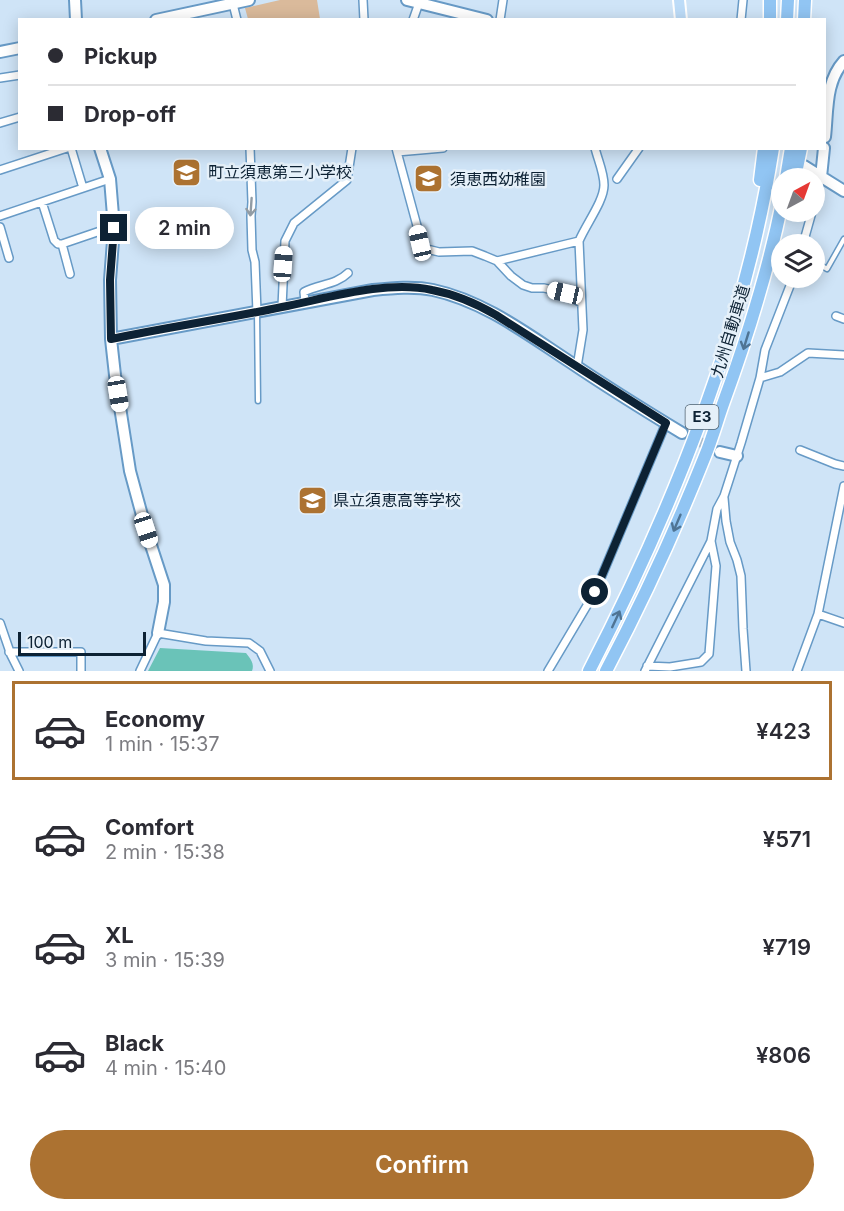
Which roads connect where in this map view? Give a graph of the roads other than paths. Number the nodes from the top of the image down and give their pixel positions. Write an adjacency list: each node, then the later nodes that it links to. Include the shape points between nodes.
1 (75, 0): 13 (street)
2 (249, 0): 11 (street)
3 (363, 0): 16 (street)
4 (407, 0): 12 (street)
5 (503, 0): 19 (street)
6 (680, 0): 20 (main road)
7 (742, 0): 21 (street)
8 (770, 0): 22 (highway)
9 (788, 0): 23 (highway)
10 (805, 0): 24 (highway)
11 (232, 1): 14 (street); 15 (street)
12 (420, 1): 17 (street); 18 (street)
13 (76, 18)
14 (164, 18)
15 (236, 18)
16 (364, 18)
17 (414, 18)
18 (480, 18)
19 (500, 18)
20 (681, 18)
21 (741, 18)
22 (770, 18)
23 (787, 18)
24 (804, 18)
25 (18, 48): 26 (street)
26 (0, 52)
27 (844, 62): 32 (street, via 830,86)
28 (18, 75): 29 (street)
29 (0, 78)
30 (18, 118): 31 (street)
31 (0, 123)
32 (826, 127)
33 (63, 150): 51 (street)
34 (70, 150): 55 (street)
35 (101, 150): 52 (street)
36 (250, 150): 76 (street, one-way to 76)
37 (352, 150): 75 (street, via 347,180 294,223 285,241)
38 (397, 150): 67 (street, via 423,248 439,252 472,251)
39 (596, 150): 64 (street, via 603,194)
40 (638, 150): 53 (street)
41 (764, 150): 79 (highway, via 756,216)
42 (773, 150): 79 (highway, 九州自動車道 / E3)
43 (791, 150): 47 (highway)
44 (801, 150): 48 (highway)
45 (824, 150): 50 (street)
46 (804, 166): 49 (street)
47 (788, 168)
48 (797, 168)
49 (807, 168)
50 (822, 168)
51 (0, 170)
52 (110, 179): 55 (street); 62 (street)
53 (617, 179)
54 (825, 179): 56 (street)
55 (82, 188): 57 (street)
56 (844, 191)
57 (42, 202): 58 (street); 65 (street, via 54,240)
58 (0, 216)
59 (778, 222): 73 (highway, 九州自動車道 / E3)
60 (784, 222): 73 (highway)
61 (0, 227): 66 (street)
62 (114, 228): 65 (street); 80 (street)
63 (844, 239): 68 (lane)
64 (579, 241): 67 (street); 74 (street)
65 (62, 244): 70 (street)
66 (9, 258)
67 (497, 261): 74 (street, via 523,285 565,293)
68 (825, 268)
69 (348, 273): 72 (street, via 304,291)
70 (70, 274)
71 (789, 288): 83 (street, via 765,350)
72 (304, 302): 75 (street); 82 (street, via 400,287 431,290 484,308)
73 (758, 302): 107 (highway, 九州自動車道 / E3, one-way to 107, via 706,454)
74 (581, 303): 82 (street, via 583,330)
75 (282, 307): 76 (street)
76 (257, 312): 80 (street); 84 (lane)
77 (836, 316): 78 (street)
78 (844, 319)
79 (734, 322): 106 (highway, 九州自動車道 / E3, one-way to 79, via 653,541)
80 (111, 339): 98 (street, via 130,471 164,585)
81 (844, 354): 83 (street, via 808,353 780,372)
82 (577, 367): 85 (street)
83 (760, 378): 89 (street)
84 (258, 401)
85 (666, 423): 86 (street); 105 (street, via 595,592)
86 (682, 433)
87 (801, 450): 90 (street)
88 (720, 452): 89 (street)
89 (737, 456): 92 (street)
90 (844, 466)
91 (844, 486): 93 (street)
92 (724, 496): 94 (street, via 717,509); 108 (street, via 730,542 741,576)
93 (842, 508): 95 (street)
94 (711, 541): 100 (street); 100 (street, via 716,566 709,654 701,662)
95 (818, 614): 97 (street); 109 (street)
96 (0, 623): 99 (street)
97 (844, 623)
98 (158, 633): 103 (street); 104 (street, via 249,643 260,651)
99 (9, 652): 101 (street); 102 (street, via 81,652)
100 (646, 669)
101 (19, 671)
102 (81, 671)
103 (140, 671)
104 (270, 671)
105 (548, 671)
106 (589, 671)
107 (606, 671)
108 (746, 671)
109 (797, 671)

